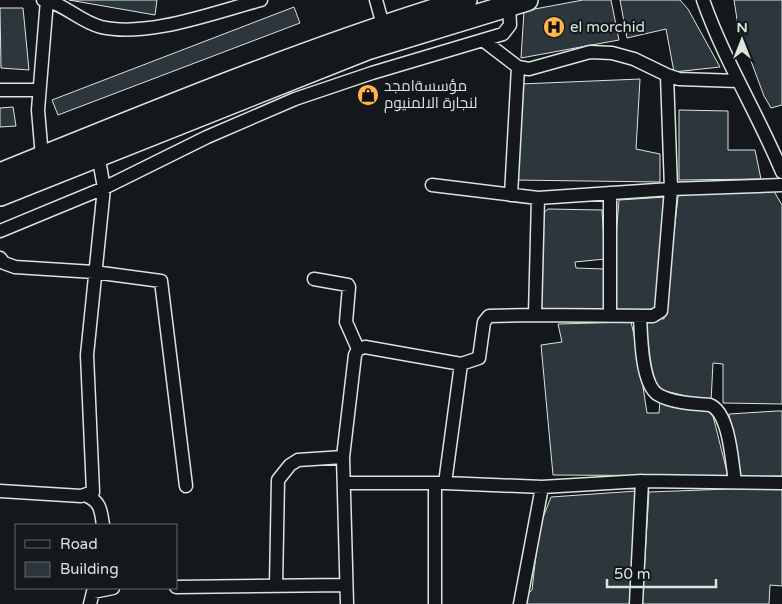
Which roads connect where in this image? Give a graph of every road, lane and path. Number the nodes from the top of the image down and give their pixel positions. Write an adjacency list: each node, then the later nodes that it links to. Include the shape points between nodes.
1 (43, 0): 2 (street)
2 (47, 0): 3 (street, via 84,21 124,31 149,28); 14 (street)
3 (261, 0)
4 (376, 0): 8 (street)
5 (466, 0): 8 (main road)
6 (703, 0): 12 (street)
7 (518, 2): 9 (street, via 508,30); 15 (main road, via 367,49)
8 (383, 25): 16 (main road)
9 (484, 41): 10 (street); 21 (street, via 372,73 295,100 207,137)
10 (518, 67): 11 (street, via 536,68 570,56 605,52 634,59); 25 (street)
11 (667, 76): 12 (street); 22 (street)
12 (738, 81): 17 (street)
13 (0, 90): 14 (street)
14 (39, 90): 16 (street)
15 (98, 154): 21 (street); 24 (main road)
16 (42, 157): 18 (main road)
17 (782, 172)
18 (0, 174)
19 (782, 185): 22 (street)
20 (432, 186): 25 (street)
21 (104, 188): 27 (street); 29 (street)
22 (671, 189): 23 (street); 33 (street, via 661,311 653,316)
23 (610, 193): 26 (street); 32 (street)
24 (0, 194)
25 (511, 195): 26 (street)
26 (538, 198): 31 (street)
27 (0, 232)
28 (0, 258): 29 (street, via 15,267)
29 (94, 272): 42 (street, via 156,279 162,284); 45 (street, via 87,355 94,492)
30 (314, 279): 34 (street, via 348,285 346,322)
31 (535, 315): 32 (street); 35 (street, via 489,316 484,322 479,358)
32 (610, 316): 33 (street)
33 (640, 316): 38 (street, via 644,362 652,388 664,397 717,409 728,435)
34 (358, 349): 35 (street, via 365,346); 36 (street, via 354,355)
35 (461, 364): 40 (street)
36 (343, 457): 39 (street); 48 (street, via 298,460 278,480)
37 (642, 481): 38 (street); 43 (street); 55 (street)
38 (734, 482): 41 (street)
39 (344, 483): 40 (street); 47 (street)
40 (440, 483): 43 (street); 53 (street)
41 (782, 483)
42 (186, 486)
43 (542, 487): 54 (street)
44 (0, 491): 45 (street)
45 (88, 496): 46 (street, via 100,506)
46 (103, 524)
47 (346, 585): 48 (street); 52 (street)
48 (276, 586): 49 (street)
49 (178, 587)
50 (108, 589): 51 (street, via 93,592)
51 (90, 604)
52 (347, 604)
53 (435, 604)
54 (520, 604)
55 (636, 604)

